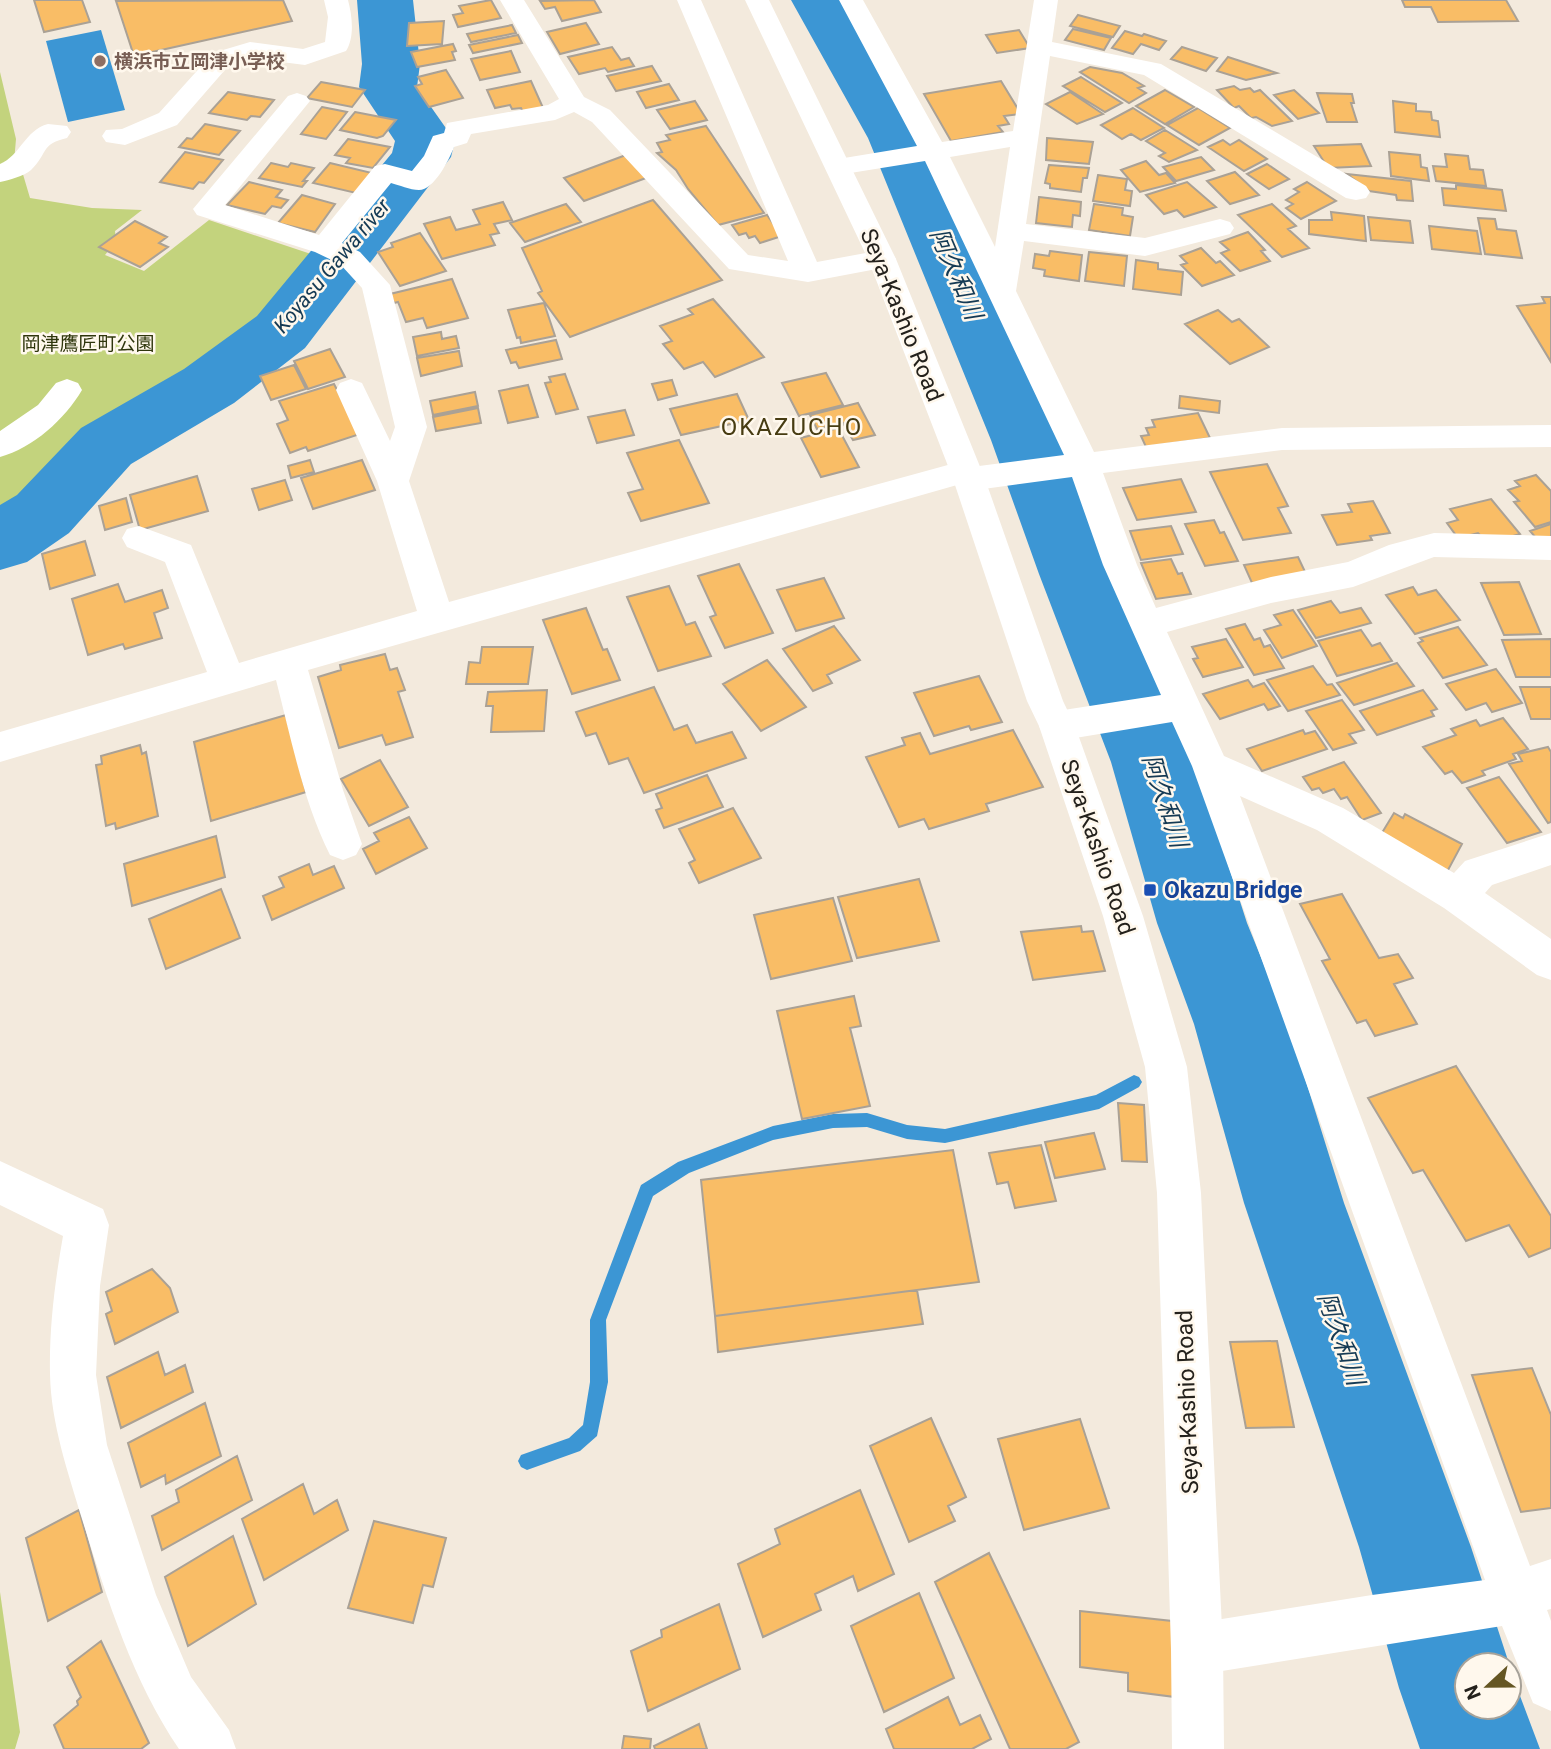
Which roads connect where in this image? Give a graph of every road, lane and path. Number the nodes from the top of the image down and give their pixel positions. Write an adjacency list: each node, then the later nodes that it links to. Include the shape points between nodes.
1 (336, 0): 11 (street, via 340,17 337,46 305,57 250,50 222,58 168,119 125,137)
2 (512, 0): 9 (street)
3 (689, 0): 21 (street)
4 (757, 0): 14 (street, Seya-Kashio Road)
5 (851, 0): 13 (street)
6 (1046, 0): 7 (street)
7 (1037, 47): 12 (street); 16 (street, via 1152,69)
8 (297, 101): 19 (street, via 207,209)
9 (574, 102): 19 (street, via 555,112 456,129 458,137 442,142 437,158 418,182 385,172); 21 (street, via 601,116 739,263)
10 (58, 132): 15 (street, via 48,132 20,165)
11 (115, 136)
12 (1025, 137): 13 (street); 18 (street)
13 (929, 153): 14 (street); 22 (street)
14 (838, 167): 20 (street, Seya-Kashio Road)
15 (0, 174)
16 (1356, 192)
17 (1220, 228): 18 (street, via 1145,247)
18 (1011, 231): 22 (street)
19 (338, 252): 29 (street, via 376,285 411,427)
20 (882, 259): 21 (street); 28 (street, Seya-Kashio Road)
21 (808, 273)
22 (1002, 291): 27 (street)
23 (67, 390): 26 (street, via 49,412)
24 (351, 390): 29 (street)
25 (1551, 436): 27 (street, via 1282,439)
26 (0, 446)
27 (1078, 465): 28 (street); 33 (street)
28 (967, 475): 32 (street); 37 (street, Seya-Kashio Road, via 1045,701)
29 (393, 481): 32 (street)
30 (139, 538): 35 (street, via 179,554)
31 (1551, 548): 33 (street, via 1434,545 1353,574 1271,590)
32 (437, 618): 34 (street)
33 (1147, 624): 36 (street)
34 (288, 662): 35 (street); 40 (street)
35 (228, 678): 38 (street)
36 (1185, 706): 37 (street); 39 (street)
37 (1076, 723): 46 (street, Seya-Kashio Road, via 1166,1067 1179,1193)
38 (0, 747)
39 (1210, 766): 42 (street, via 1330,819); 45 (street)
40 (343, 844)
41 (1551, 849): 42 (street, via 1479,873)
42 (1458, 896): 43 (street)
43 (1551, 962)
44 (0, 1182): 48 (street, via 87,1225 77,1286 73,1375 83,1446 137,1610 173,1695)
45 (1520, 1595): 46 (street); 47 (street)
46 (1197, 1649): 49 (street, Seya-Kashio Road)
47 (1551, 1685)
48 (210, 1749)
49 (1198, 1749)

